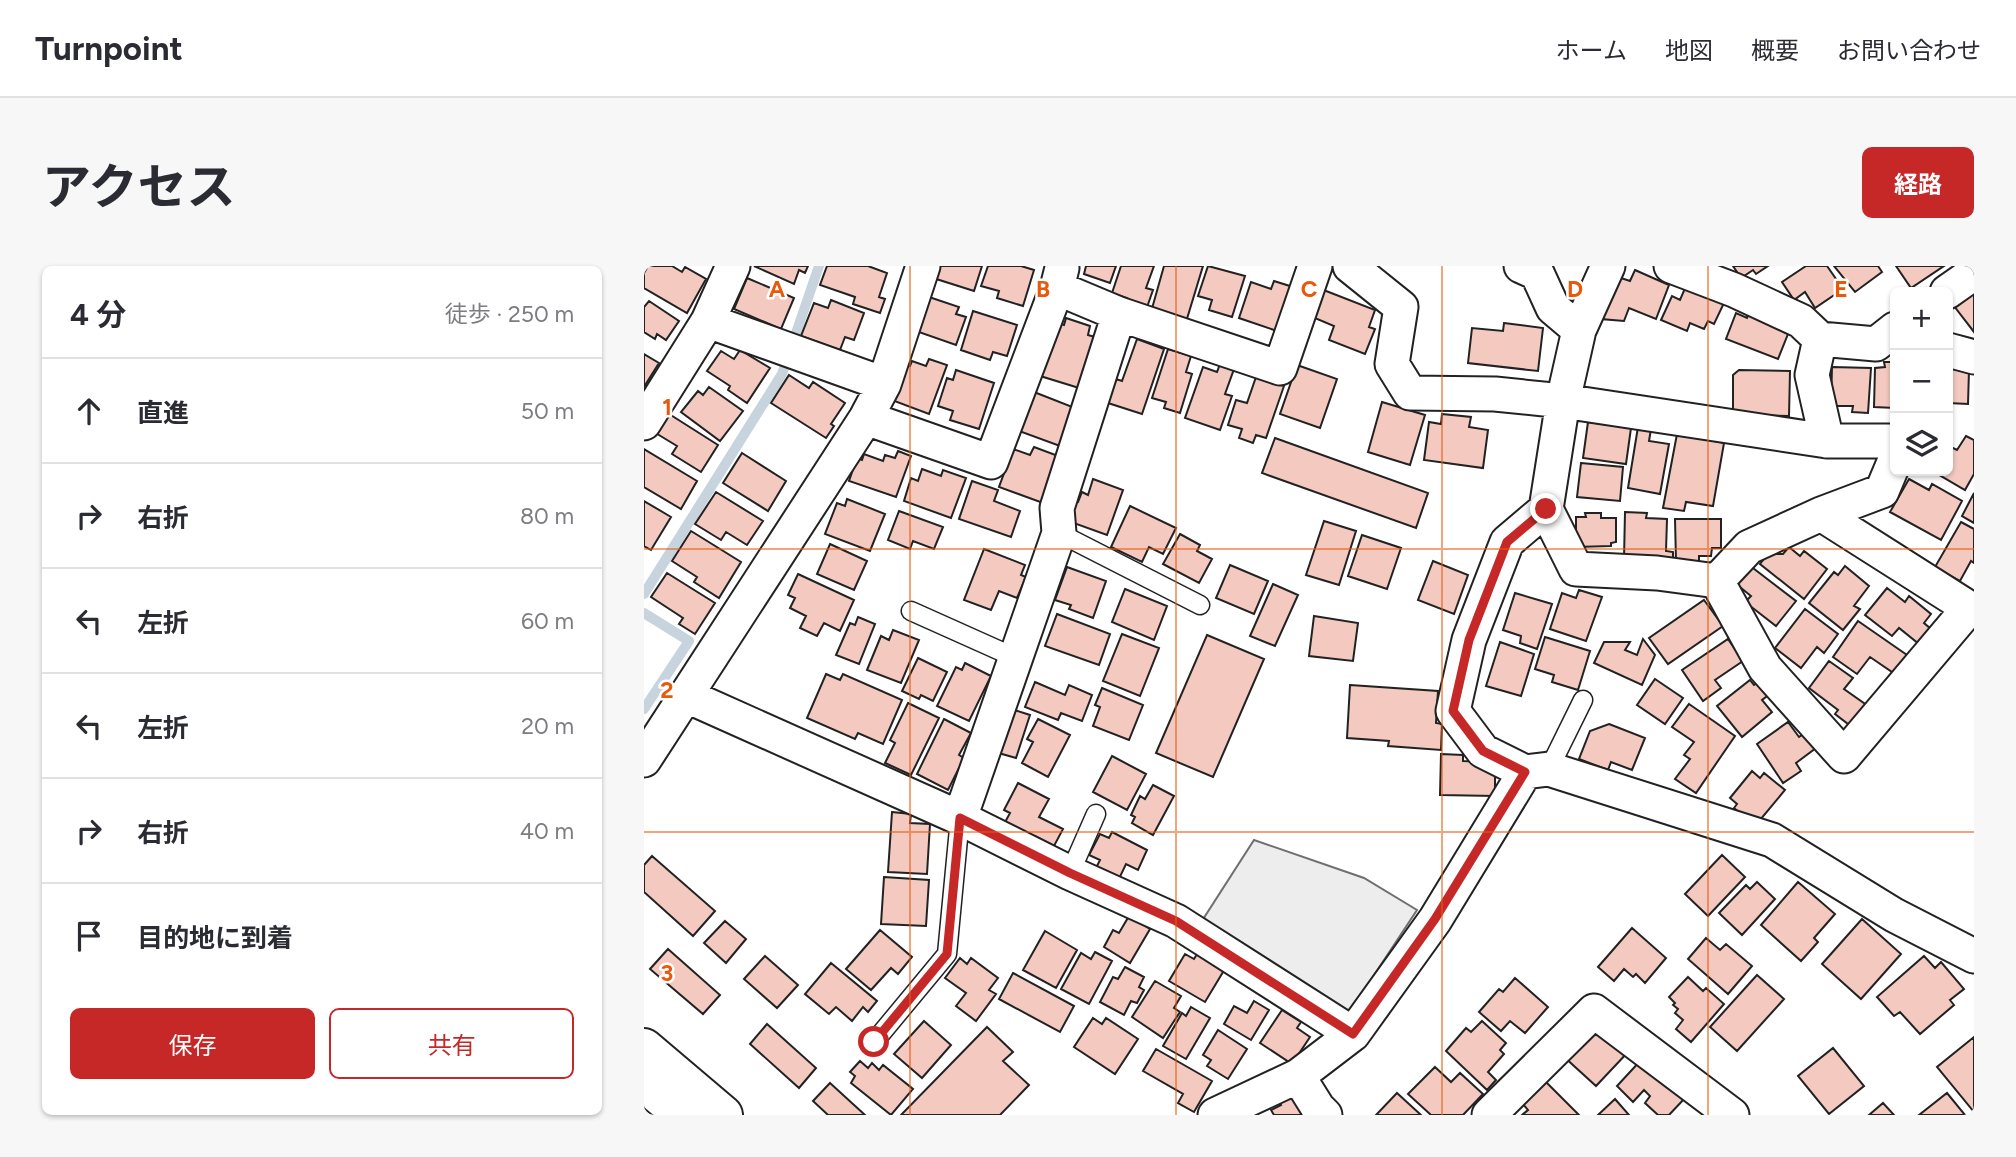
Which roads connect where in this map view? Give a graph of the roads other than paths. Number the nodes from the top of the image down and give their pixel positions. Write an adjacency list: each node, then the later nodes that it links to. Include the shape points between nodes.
1 (733, 266): 12 (street)
2 (923, 266): 18 (street)
3 (1315, 266): 11 (street, via 1280,368)
4 (1350, 266): 19 (street, via 1401,307 1392,364 1410,393)
5 (1521, 266): 13 (street, via 1537,273 1553,308)
6 (1608, 266): 13 (street)
7 (1679, 267): 15 (street, via 1801,321)
8 (1974, 273): 10 (street)
9 (1060, 277): 11 (street); 20 (street, via 991,462)
10 (1953, 288)
11 (1119, 314): 27 (street, via 1058,508)
12 (708, 321): 18 (street); 21 (street)
13 (1579, 330): 19 (street)
14 (1890, 335): 15 (street, via 1876,344)
15 (1820, 339): 22 (street, via 1812,375)
16 (1953, 351): 17 (street)
17 (1974, 357)
18 (884, 384): 20 (street)
19 (1563, 401): 22 (street); 25 (street)
20 (866, 418): 32 (street)
21 (644, 424)
22 (1827, 441): 23 (street)
23 (1890, 441)
24 (1890, 472): 26 (street, via 1882,491)
25 (1546, 509): 28 (street, via 1576,569); 35 (street, via 1507,542 1469,640 1453,711 1483,751)
26 (1821, 514): 28 (street, via 1749,547); 28 (street, via 1969,608 1844,756 1765,668)
27 (1059, 533): 29 (lane); 31 (street)
28 (1717, 581)
29 (1200, 606)
30 (911, 611): 31 (lane)
31 (1016, 658): 37 (street)
32 (687, 696): 34 (street); 37 (street)
33 (1583, 700): 35 (lane)
34 (644, 760)
35 (1537, 770): 39 (street, via 1772,840 1894,915); 40 (street)
36 (1096, 814): 38 (lane)
37 (960, 818): 38 (street); 41 (lane, via 947,954)
38 (1070, 873): 40 (street, via 1176,921)
39 (1974, 956)
40 (1353, 1034): 43 (street)
41 (874, 1042)
42 (644, 1048): 46 (main road)
43 (1298, 1076): 47 (street); 48 (street)
44 (644, 1082): 45 (main road)
45 (683, 1115)
46 (723, 1115)
47 (1215, 1115)
48 (1325, 1115)
49 (1489, 1115): 50 (street, via 1594,1011)
50 (1732, 1115)

